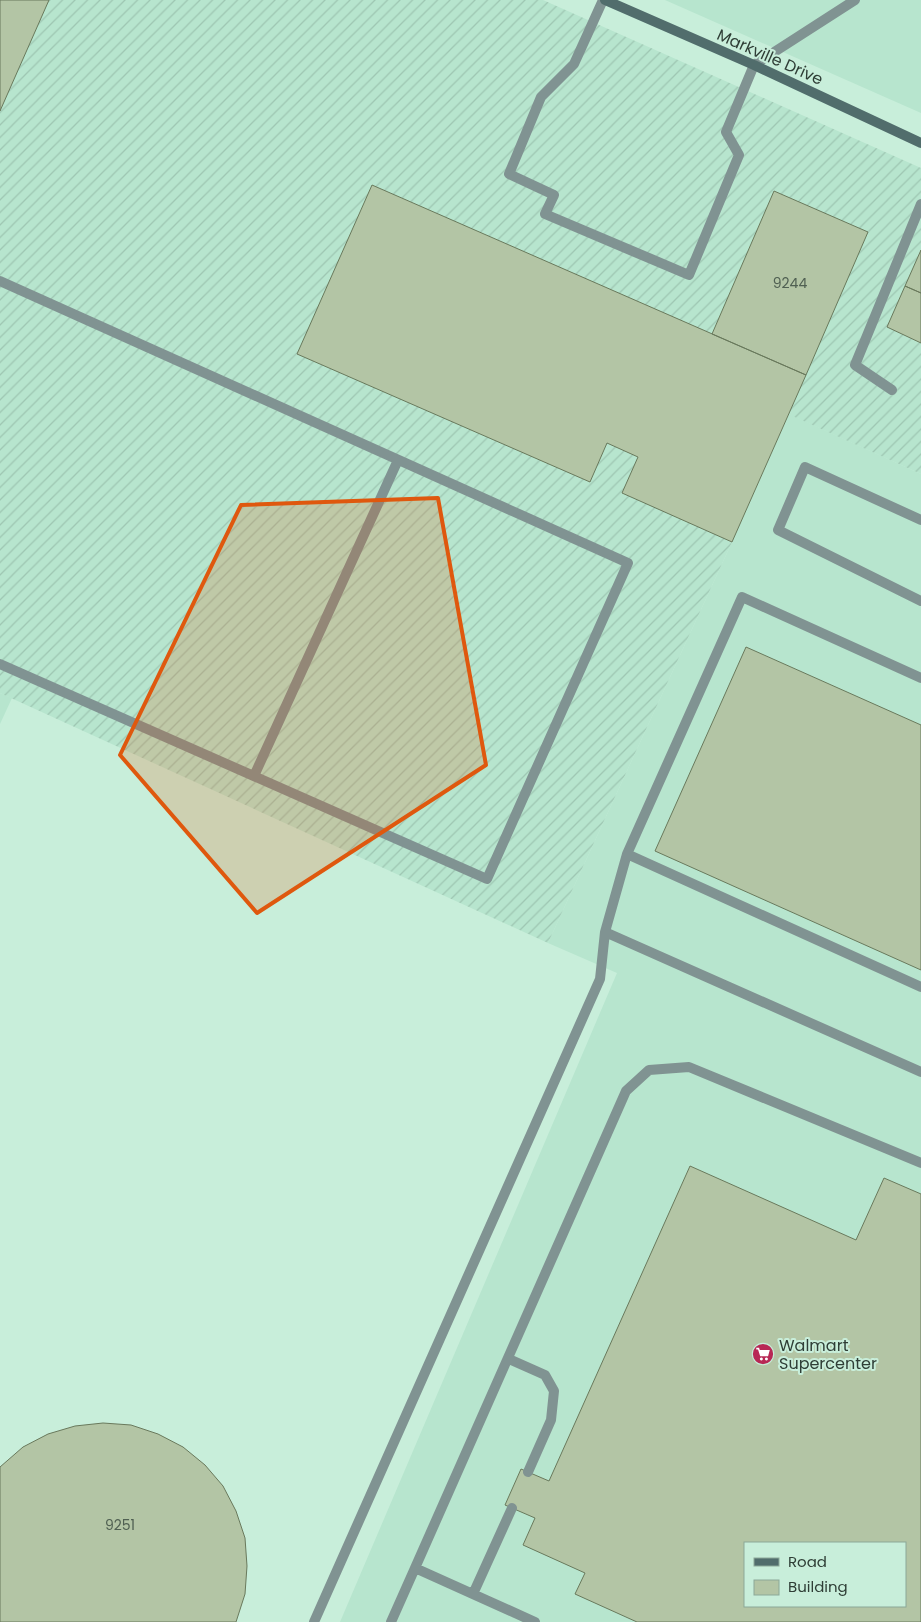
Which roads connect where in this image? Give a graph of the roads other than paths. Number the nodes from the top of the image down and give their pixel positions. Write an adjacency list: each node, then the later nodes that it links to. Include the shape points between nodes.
1 (604, 0): 3 (street, Markville Drive); 3 (lane, via 574,64 541,97 509,174 554,195 545,214 689,275 738,155 726,132)
2 (855, 0): 3 (lane)
3 (754, 65): 4 (street, Markville Drive)
4 (921, 143)
5 (921, 204): 7 (lane, via 855,365)
6 (0, 281): 8 (lane)
7 (892, 390)
8 (398, 460): 13 (lane); 13 (lane, via 628,563 487,878)
9 (921, 520): 10 (lane, via 805,467 778,530)
10 (921, 601)
11 (0, 664): 13 (lane)
12 (921, 678): 14 (lane, via 742,597)
13 (254, 776)
14 (626, 854): 15 (lane); 16 (lane)
15 (605, 932): 17 (lane); 24 (lane, via 600,979)
16 (921, 987)
17 (921, 1072)
18 (921, 1163): 19 (lane, via 688,1067 649,1070 626,1091)
19 (509, 1359): 20 (lane, via 545,1375 554,1391 551,1420); 22 (lane)
20 (528, 1472)
21 (512, 1508): 23 (lane)
22 (415, 1568): 23 (lane); 25 (lane)
23 (473, 1594): 26 (lane)
24 (314, 1622)
25 (391, 1622)
26 (535, 1622)

